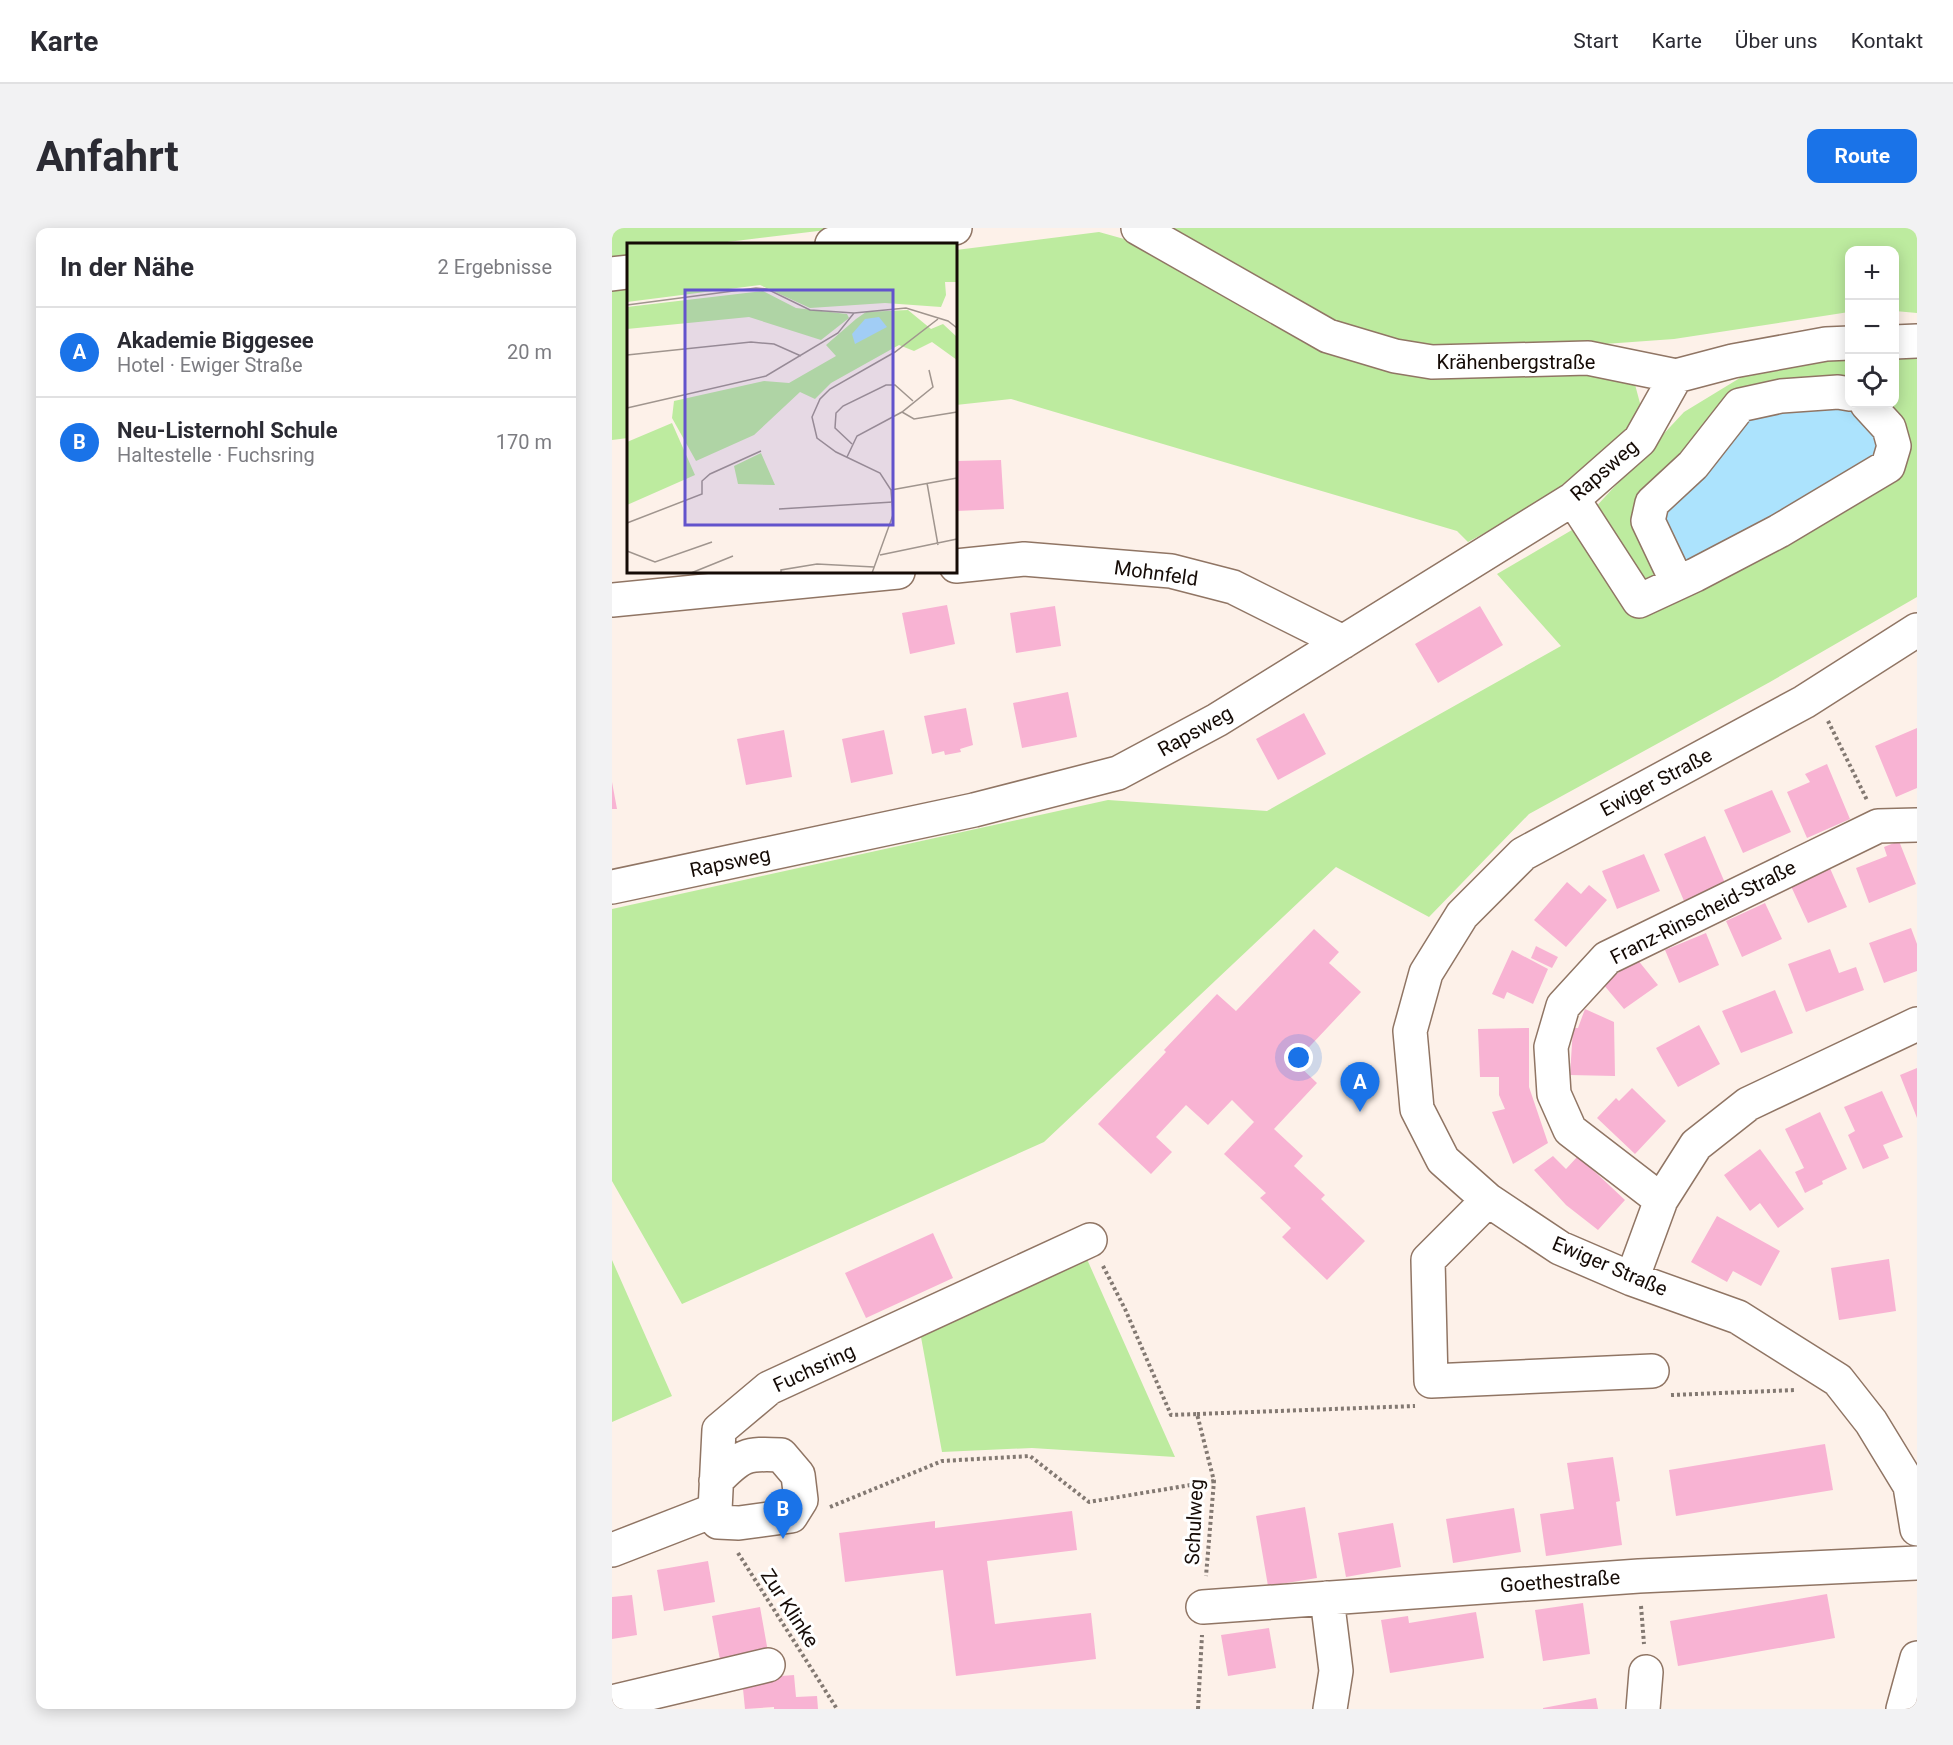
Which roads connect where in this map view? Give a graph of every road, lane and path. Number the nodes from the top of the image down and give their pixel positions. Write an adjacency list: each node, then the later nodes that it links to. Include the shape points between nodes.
1 (956, 228): 3 (street)
2 (1138, 228): 9 (street, Krähenbergstraße, via 1328,336 1395,356 1450,363 1588,358)
3 (840, 243)
4 (627, 272): 5 (street)
5 (612, 274)
6 (1917, 340): 7 (street)
7 (1899, 342)
8 (1845, 343): 9 (street, Krähenbergstraße, via 1733,361)
9 (1676, 376): 12 (street, Rapsweg, via 1640,440)
10 (1845, 393): 15 (street, via 1781,396 1740,405 1693,465 1652,503 1648,520)
11 (1871, 408): 15 (street, via 1889,428 1894,446 1888,466 1779,531)
12 (1572, 499): 15 (street, via 1639,601); 18 (street, Rapsweg)
13 (957, 566): 18 (street, Mohnfeld, via 1024,559 1171,571 1233,587)
14 (888, 573): 16 (street)
15 (1677, 582)
16 (612, 600)
17 (1917, 630): 24 (street, Ewiger Straße, via 1804,702 1523,854 1462,915 1426,973 1410,1031 1417,1109 1443,1160)
18 (1343, 642): 22 (street, Rapsweg, via 1216,720 1118,773 974,810)
19 (1836, 738): 21 (path)
20 (1917, 825): 21 (street, Franz-Rinscheid-Straße)
21 (1878, 826): 25 (street, Franz-Rinscheid-Straße, via 1607,958 1563,1006 1551,1047 1554,1094 1570,1130)
22 (612, 887)
23 (1917, 1024): 25 (street, via 1748,1104 1696,1145)
24 (1488, 1200): 27 (street, Ewiger Straße, via 1560,1248); 28 (street, via 1428,1260 1431,1381)
25 (1661, 1200): 27 (street)
26 (1090, 1240): 29 (path, Schulweg, via 1171,1415 1197,1414); 31 (street, Fuchsring, via 769,1388 719,1430)
27 (1632, 1279): 30 (street, Ewiger Straße, via 1738,1317 1838,1380)
28 (1652, 1371)
29 (1214, 1480): 32 (path, via 1089,1502 1030,1456 942,1461 824,1510); 38 (path, Schulweg)
30 (1913, 1485): 33 (street, Ewiger Straße)
31 (716, 1504): 32 (street, via 739,1523); 32 (street, via 734,1462 753,1454 781,1455 798,1476 801,1500); 34 (street); 43 (path, Zur Klinke)
32 (791, 1516)
33 (1917, 1529)
34 (612, 1550)
35 (1917, 1563): 36 (street, Goethestraße)
36 (1639, 1576): 37 (street, Goethestraße); 41 (path)
37 (1328, 1598): 38 (street, Goethestraße); 45 (street, via 1336,1671)
38 (1203, 1607): 44 (path, Schulweg)
39 (1917, 1659): 47 (street)
40 (768, 1665): 42 (street)
41 (1646, 1672): 46 (street)
42 (612, 1702)
43 (837, 1709)
44 (1198, 1709)
45 (1330, 1709)
46 (1643, 1709)
47 (1903, 1709)

